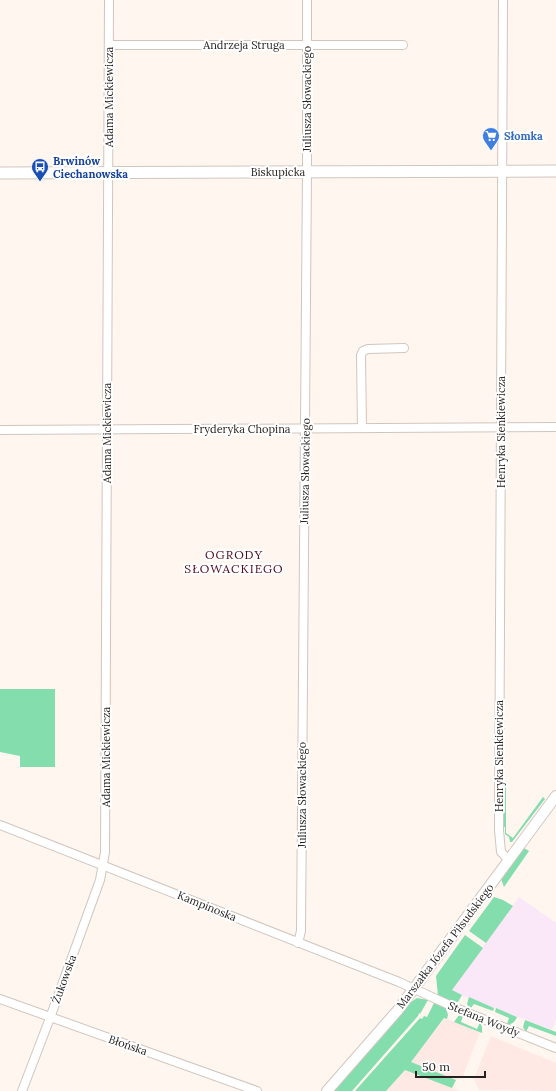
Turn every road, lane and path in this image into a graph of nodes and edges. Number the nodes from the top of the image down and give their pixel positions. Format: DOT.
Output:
graph roads {
  1 [pos="109,0"];
  2 [pos="307,0"];
  3 [pos="503,0"];
  4 [pos="109,45"];
  5 [pos="306,45"];
  6 [pos="403,45"];
  7 [pos="556,171"];
  8 [pos="307,172"];
  9 [pos="503,172"];
  10 [pos="0,173"];
  11 [pos="109,173"];
  12 [pos="404,348"];
  13 [pos="502,427"];
  14 [pos="556,427"];
  15 [pos="305,428"];
  16 [pos="362,428"];
  17 [pos="108,429"];
  18 [pos="0,430"];
  19 [pos="556,796"];
  20 [pos="0,825"];
  21 [pos="509,860"];
  22 [pos="104,865"];
  23 [pos="298,942"];
  24 [pos="414,989"];
  25 [pos="0,999"];
  26 [pos="50,1018"];
  27 [pos="556,1048"];
  28 [pos="22,1091"];
  29 [pos="257,1091"];
  30 [pos="327,1091"];
  1 -- 4 [label="street, Adama Mickiewicza"];
  2 -- 5 [label="street, Juliusza Słowackiego"];
  3 -- 9 [label="street, Henryka Sienkiewicza"];
  4 -- 5 [label="street, Andrzeja Struga"];
  4 -- 11 [label="street, Adama Mickiewicza"];
  5 -- 6 [label="street, Andrzeja Struga"];
  5 -- 8 [label="street, Juliusza Słowackiego"];
  7 -- 9 [label="main road, Biskupicka"];
  8 -- 9 [label="main road, Biskupicka"];
  8 -- 11 [label="main road, Biskupicka"];
  8 -- 15 [label="street, Juliusza Słowackiego"];
  9 -- 13 [label="street, Henryka Sienkiewicza"];
  10 -- 11 [label="main road, Biskupicka"];
  11 -- 17 [label="street, Adama Mickiewicza"];
  12 -- 16 [label="street"];
  13 -- 14 [label="street, Fryderyka Chopina"];
  13 -- 16 [label="street, Fryderyka Chopina"];
  13 -- 21 [label="street, Henryka Sienkiewicza"];
  15 -- 16 [label="street, Fryderyka Chopina"];
  15 -- 17 [label="street, Fryderyka Chopina"];
  15 -- 23 [label="street, Juliusza Słowackiego"];
  17 -- 18 [label="street, Fryderyka Chopina"];
  17 -- 22 [label="street, Adama Mickiewicza"];
  19 -- 21 [label="street, Marszałka Józefa Piłsudskiego"];
  20 -- 22 [label="street, Kampinoska"];
  21 -- 24 [label="street, Marszałka Józefa Piłsudskiego"];
  22 -- 23 [label="street, Kampinoska"];
  22 -- 26 [label="street, Żukowska"];
  23 -- 24 [label="street, Kampinoska"];
  24 -- 27 [label="street, Stefana Woydy"];
  24 -- 30 [label="street, Marszałka Józefa Piłsudskiego"];
  25 -- 26 [label="street, Błońska"];
  26 -- 28 [label="street, Żukowska"];
  26 -- 29 [label="street, Błońska"];
}
